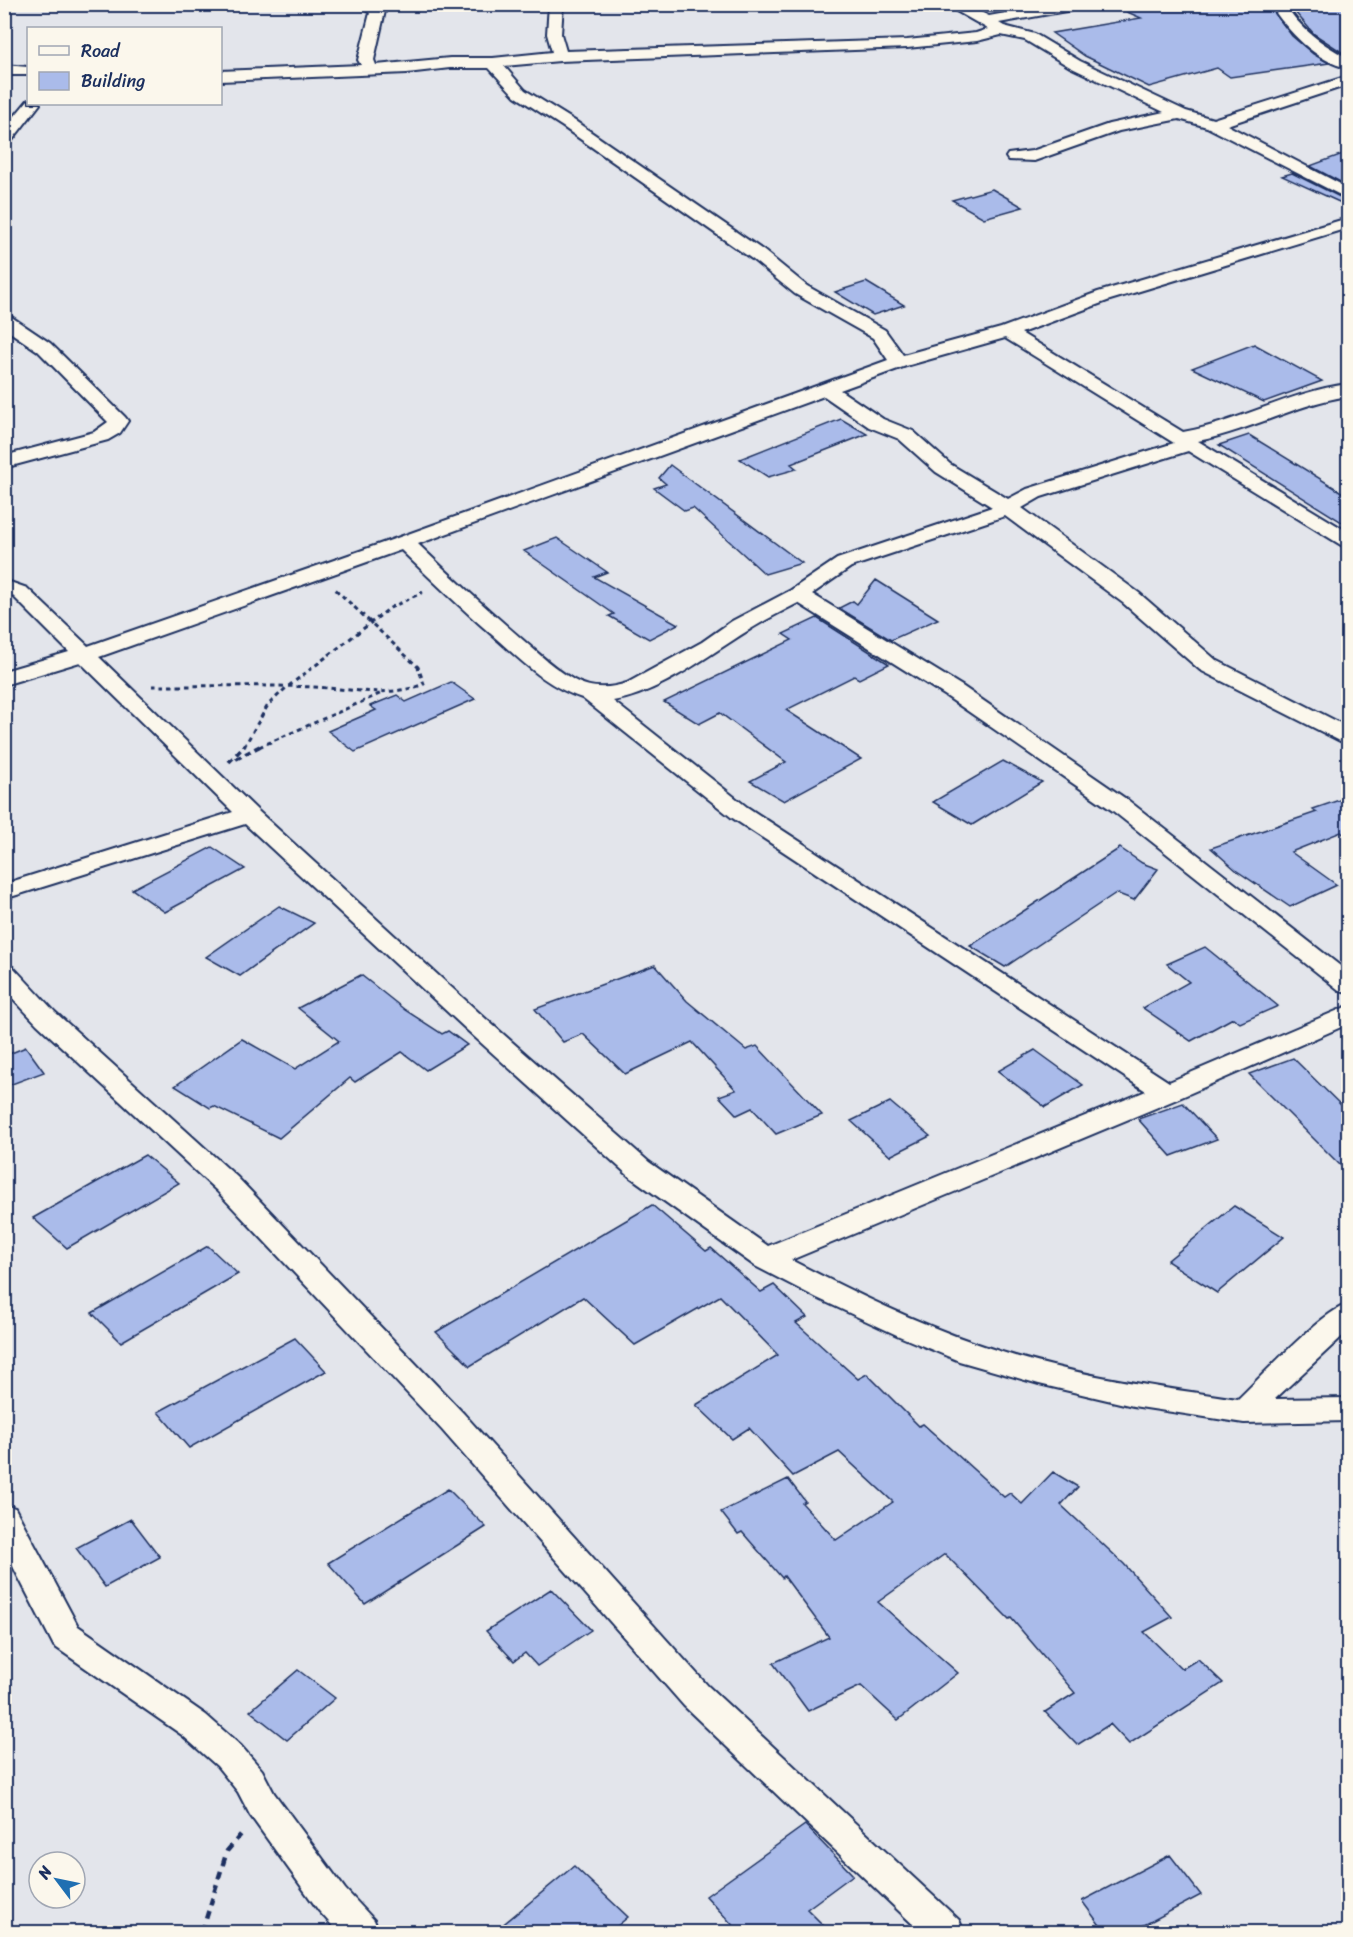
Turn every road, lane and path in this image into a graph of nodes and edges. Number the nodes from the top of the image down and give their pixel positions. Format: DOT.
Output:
graph roads {
  1 [pos="364,4"];
  2 [pos="556,4"];
  3 [pos="951,4"];
  4 [pos="1083,4"];
  5 [pos="1277,4"];
  6 [pos="993,26"];
  7 [pos="560,56"];
  8 [pos="493,63"];
  9 [pos="1348,64"];
  10 [pos="4,70"];
  11 [pos="371,70"];
  12 [pos="27,71"];
  13 [pos="222,76"];
  14 [pos="1348,80"];
  15 [pos="31,105"];
  16 [pos="1180,114"];
  17 [pos="1213,124"];
  18 [pos="4,140"];
  19 [pos="1014,158"];
  20 [pos="1348,194"];
  21 [pos="1348,223"];
  22 [pos="4,320"];
  23 [pos="1006,332"];
  24 [pos="899,362"];
  25 [pos="825,388"];
  26 [pos="1348,390"];
  27 [pos="1185,441"];
  28 [pos="4,462"];
  29 [pos="1008,508"];
  30 [pos="1348,541"];
  31 [pos="404,542"];
  32 [pos="317,573"];
  33 [pos="442,580"];
  34 [pos="4,586"];
  35 [pos="798,594"];
  36 [pos="370,622"];
  37 [pos="85,654"];
  38 [pos="4,678"];
  39 [pos="118,686"];
  40 [pos="286,688"];
  41 [pos="383,693"];
  42 [pos="590,693"];
  43 [pos="1348,736"];
  44 [pos="233,760"];
  45 [pos="207,773"];
  46 [pos="249,815"];
  47 [pos="4,892"];
  48 [pos="4,973"];
  49 [pos="1348,984"];
  50 [pos="1348,1014"];
  51 [pos="1167,1093"];
  52 [pos="765,1258"];
  53 [pos="1348,1315"];
  54 [pos="1348,1410"];
  55 [pos="1244,1411"];
  56 [pos="4,1517"];
  57 [pos="262,1804"];
  58 [pos="202,1932"];
  59 [pos="361,1932"];
  60 [pos="946,1932"];
  1 -- 11 [label="street"];
  2 -- 7 [label="street"];
  3 -- 6 [label="street"];
  4 -- 6 [label="street"];
  5 -- 9 [label="street"];
  6 -- 7 [label="street"];
  6 -- 16 [label="street"];
  7 -- 8 [label="street"];
  8 -- 11 [label="street"];
  8 -- 24 [label="street"];
  10 -- 12 [label="street"];
  11 -- 13 [label="street"];
  14 -- 17 [label="street"];
  15 -- 18 [label="street"];
  16 -- 17 [label="street"];
  16 -- 19 [label="street"];
  17 -- 20 [label="street"];
  21 -- 23 [label="street"];
  22 -- 28 [label="street"];
  23 -- 24 [label="street"];
  23 -- 27 [label="street"];
  24 -- 25 [label="street"];
  25 -- 29 [label="street"];
  25 -- 31 [label="street"];
  26 -- 27 [label="street"];
  27 -- 29 [label="street"];
  27 -- 30 [label="street"];
  29 -- 35 [label="street"];
  29 -- 43 [label="street"];
  31 -- 32 [label="street"];
  31 -- 33 [label="street"];
  32 -- 36 [label="path"];
  32 -- 37 [label="street"];
  33 -- 36 [label="path"];
  33 -- 42 [label="street"];
  34 -- 37 [label="street"];
  35 -- 42 [label="street"];
  35 -- 49 [label="street"];
  36 -- 40 [label="path"];
  36 -- 41 [label="path"];
  37 -- 38 [label="street"];
  37 -- 39 [label="street"];
  39 -- 40 [label="path"];
  39 -- 45 [label="street"];
  40 -- 41 [label="path"];
  40 -- 44 [label="path"];
  41 -- 44 [label="path"];
  42 -- 51 [label="street"];
  44 -- 45 [label="path"];
  45 -- 46 [label="street"];
  46 -- 47 [label="street"];
  46 -- 52 [label="street"];
  48 -- 60 [label="street"];
  50 -- 51 [label="street"];
  51 -- 52 [label="street"];
  52 -- 55 [label="street"];
  53 -- 55 [label="street"];
  54 -- 55 [label="street"];
  56 -- 57 [label="street"];
  57 -- 58 [label="path"];
  57 -- 59 [label="street"];
}
